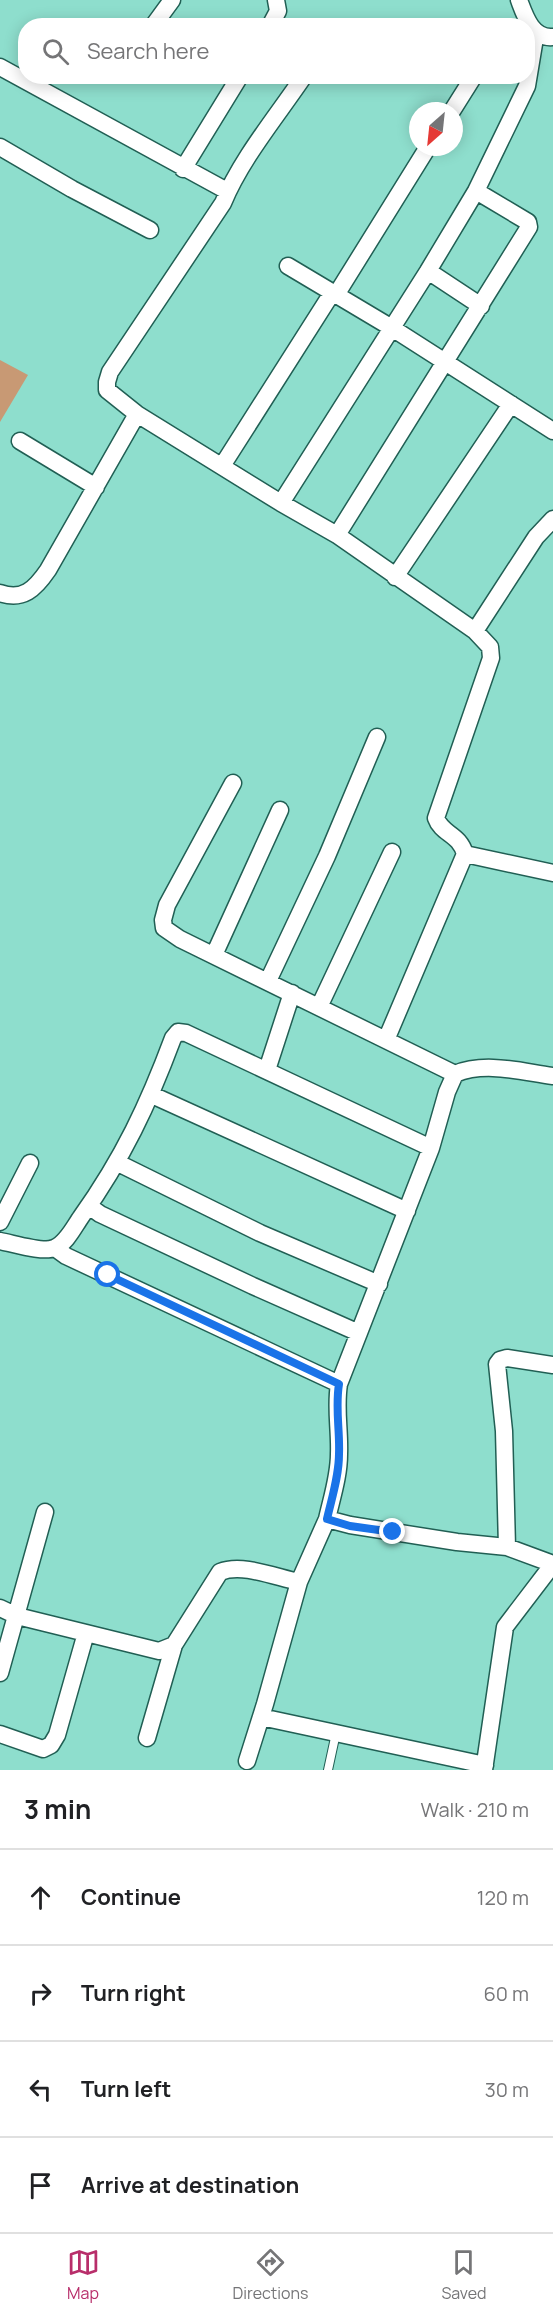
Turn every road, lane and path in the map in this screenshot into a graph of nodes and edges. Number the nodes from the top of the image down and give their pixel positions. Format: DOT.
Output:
graph roads {
  1 [pos="172,0"];
  2 [pos="276,0"];
  3 [pos="519,0"];
  4 [pos="159,18"];
  5 [pos="274,18"];
  6 [pos="526,18"];
  7 [pos="536,32"];
  8 [pos="553,37"];
  9 [pos="535,38"];
  10 [pos="0,67"];
  11 [pos="18,77"];
  12 [pos="30,84"];
  13 [pos="235,84"];
  14 [pos="299,84"];
  15 [pos="469,84"];
  16 [pos="527,84"];
  17 [pos="458,102"];
  18 [pos="0,147"];
  19 [pos="422,156"];
  20 [pos="183,169"];
  21 [pos="227,191"];
  22 [pos="476,191"];
  23 [pos="150,230"];
  24 [pos="288,266"];
  25 [pos="428,271"];
  26 [pos="334,294"];
  27 [pos="481,306"];
  28 [pos="392,328"];
  29 [pos="446,362"];
  30 [pos="511,404"];
  31 [pos="137,414"];
  32 [pos="553,431"];
  33 [pos="20,441"];
  34 [pos="222,466"];
  35 [pos="96,487"];
  36 [pos="281,503"];
  37 [pos="553,519"];
  38 [pos="337,535"];
  39 [pos="395,577"];
  40 [pos="0,593"];
  41 [pos="475,631"];
  42 [pos="377,737"];
  43 [pos="232,783"];
  44 [pos="280,810"];
  45 [pos="392,852"];
  46 [pos="465,854"];
  47 [pos="553,873"];
  48 [pos="214,955"];
  49 [pos="268,981"];
  50 [pos="292,993"];
  51 [pos="319,1006"];
  52 [pos="386,1040"];
  53 [pos="267,1070"];
  54 [pos="455,1074"];
  55 [pos="553,1076"];
  56 [pos="152,1095"];
  57 [pos="431,1148"];
  58 [pos="30,1163"];
  59 [pos="118,1163"];
  60 [pos="89,1206"];
  61 [pos="407,1211"];
  62 [pos="0,1222"];
  63 [pos="0,1241"];
  64 [pos="55,1248"];
  65 [pos="379,1284"];
  66 [pos="359,1333"];
  67 [pos="553,1365"];
  68 [pos="339,1384"];
  69 [pos="45,1512"];
  70 [pos="327,1519"];
  71 [pos="507,1547"];
  72 [pos="553,1564"];
  73 [pos="299,1582"];
  74 [pos="0,1608"];
  75 [pos="17,1616"];
  76 [pos="86,1633"];
  77 [pos="174,1646"];
  78 [pos="0,1673"];
  79 [pos="261,1717"];
  80 [pos="336,1733"];
  81 [pos="0,1734"];
  82 [pos="147,1738"];
  83 [pos="247,1761"];
  84 [pos="452,1764"];
  85 [pos="485,1767"];
  86 [pos="328,1770"];
  1 -- 4 [label="street"];
  2 -- 5 [label="street"];
  3 -- 6 [label="street"];
  7 -- 8 [label="street"];
  7 -- 9 [label="street"];
  10 -- 11 [label="street"];
  12 -- 20 [label="street"];
  13 -- 20 [label="street"];
  14 -- 21 [label="street"];
  15 -- 17 [label="street"];
  16 -- 22 [label="street"];
  18 -- 23 [label="street"];
  19 -- 26 [label="street"];
  20 -- 21 [label="street"];
  21 -- 31 [label="street"];
  22 -- 25 [label="street"];
  22 -- 27 [label="street"];
  24 -- 26 [label="street"];
  25 -- 27 [label="street"];
  25 -- 28 [label="street"];
  26 -- 28 [label="street"];
  26 -- 34 [label="street"];
  27 -- 29 [label="street"];
  28 -- 29 [label="street"];
  28 -- 36 [label="street"];
  29 -- 30 [label="street"];
  29 -- 38 [label="street"];
  30 -- 32 [label="street"];
  30 -- 39 [label="street"];
  31 -- 34 [label="street"];
  31 -- 35 [label="street"];
  33 -- 35 [label="street"];
  34 -- 36 [label="street"];
  35 -- 40 [label="street"];
  36 -- 38 [label="street"];
  37 -- 41 [label="street"];
  38 -- 39 [label="street"];
  39 -- 41 [label="street"];
  41 -- 46 [label="street"];
  42 -- 49 [label="street"];
  43 -- 48 [label="street"];
  44 -- 48 [label="street"];
  45 -- 51 [label="street"];
  46 -- 47 [label="street"];
  46 -- 52 [label="street"];
  48 -- 49 [label="street"];
  49 -- 50 [label="street"];
  50 -- 51 [label="street"];
  50 -- 53 [label="street"];
  51 -- 52 [label="street"];
  52 -- 54 [label="street"];
  53 -- 56 [label="street"];
  53 -- 57 [label="street"];
  54 -- 55 [label="street"];
  54 -- 57 [label="street"];
  56 -- 59 [label="street"];
  56 -- 61 [label="street"];
  57 -- 61 [label="street"];
  58 -- 62 [label="street"];
  59 -- 60 [label="street"];
  59 -- 65 [label="street"];
  60 -- 64 [label="street"];
  60 -- 66 [label="street"];
  61 -- 65 [label="street"];
  63 -- 64 [label="street"];
  64 -- 68 [label="street"];
  65 -- 66 [label="street"];
  66 -- 68 [label="street"];
  67 -- 71 [label="street"];
  68 -- 70 [label="street"];
  69 -- 75 [label="street"];
  70 -- 71 [label="street"];
  70 -- 73 [label="street"];
  71 -- 72 [label="street"];
  72 -- 85 [label="street"];
  73 -- 77 [label="street"];
  73 -- 79 [label="street"];
  74 -- 75 [label="street"];
  75 -- 76 [label="street"];
  75 -- 78 [label="street"];
  76 -- 77 [label="street"];
  76 -- 81 [label="street"];
  77 -- 82 [label="street"];
  79 -- 80 [label="street"];
  79 -- 83 [label="street"];
  80 -- 84 [label="street"];
  80 -- 86 [label="lane"];
  84 -- 85 [label="street"];
}
